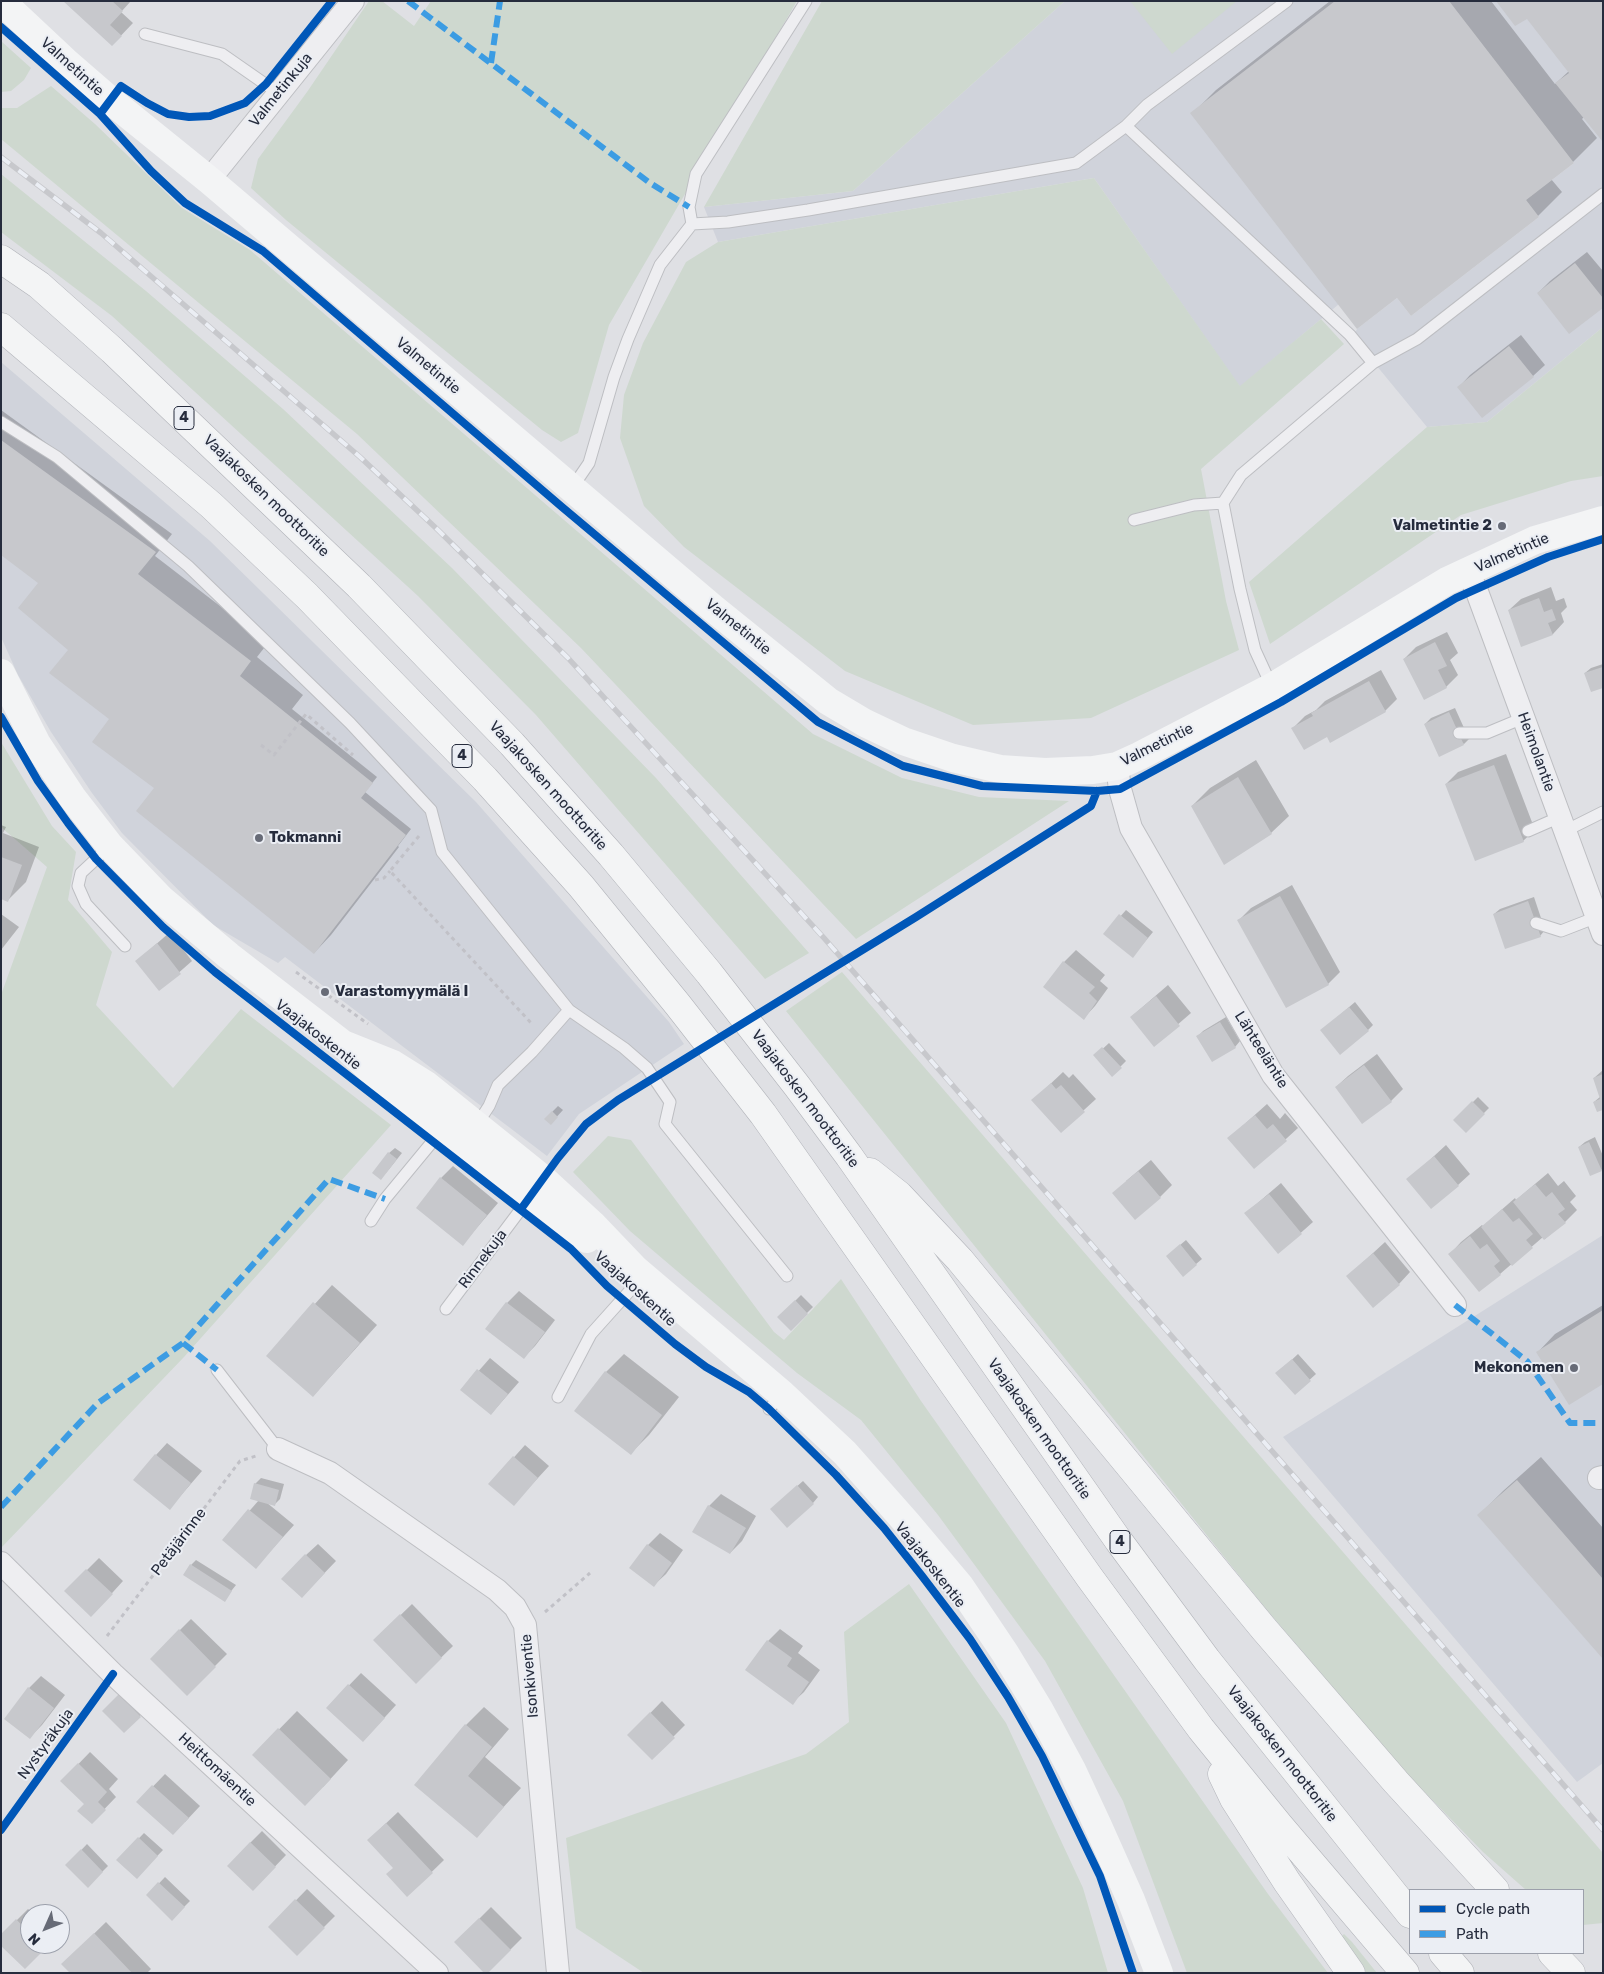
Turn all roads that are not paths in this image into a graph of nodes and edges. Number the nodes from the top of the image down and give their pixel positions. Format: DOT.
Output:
graph roads {
  1 [pos="353,1"];
  2 [pos="806,1"];
  3 [pos="1287,1"];
  4 [pos="8,4"];
  5 [pos="145,34"];
  6 [pos="278,94"];
  7 [pos="1126,126"];
  8 [pos="209,180"];
  9 [pos="1603,194"];
  10 [pos="692,224"];
  11 [pos="1,259"];
  12 [pos="1,326"];
  13 [pos="1373,364"];
  14 [pos="1,422"];
  15 [pos="572,488"];
  16 [pos="1223,503"];
  17 [pos="1134,520"];
  18 [pos="1603,520"];
  19 [pos="1468,572"];
  20 [pos="1,673"];
  21 [pos="1272,686"];
  22 [pos="1523,718"];
  23 [pos="1459,734"];
  24 [pos="1117,766"];
  25 [pos="1603,812"];
  26 [pos="1562,824"];
  27 [pos="1528,831"];
  28 [pos="110,846"];
  29 [pos="1536,923"];
  30 [pos="1600,925"];
  31 [pos="125,946"];
  32 [pos="569,1010"];
  33 [pos="461,1129"];
  34 [pos="849,1156"];
  35 [pos="521,1209"];
  36 [pos="371,1221"];
  37 [pos="639,1273"];
  38 [pos="787,1276"];
  39 [pos="1455,1305"];
  40 [pos="446,1309"];
  41 [pos="217,1370"];
  42 [pos="558,1397"];
  43 [pos="278,1449"];
  44 [pos="1,1563"];
  45 [pos="1201,1730"];
  46 [pos="1494,1889"];
  47 [pos="1409,1913"];
  48 [pos="1444,1954"];
  49 [pos="1553,1954"];
  50 [pos="437,1973"];
  51 [pos="558,1973"];
  52 [pos="1159,1973"];
  53 [pos="1351,1973"];
  54 [pos="1405,1973"];
  55 [pos="1460,1973"];
  56 [pos="1571,1973"];
  1 -- 6 [label="street, Valmetinkuja"];
  2 -- 10 [label="lane"];
  3 -- 7 [label="lane"];
  4 -- 8 [label="main road, Valmetintie"];
  5 -- 6 [label="lane"];
  6 -- 8 [label="street, Valmetinkuja"];
  7 -- 10 [label="lane"];
  7 -- 13 [label="lane"];
  8 -- 15 [label="main road, Valmetintie"];
  9 -- 13 [label="lane"];
  10 -- 15 [label="lane"];
  11 -- 34 [label="main road, Vaajakosken moottoritie / 4"];
  12 -- 45 [label="main road, 4"];
  13 -- 16 [label="lane"];
  14 -- 32 [label="lane"];
  15 -- 24 [label="main road, Valmetintie"];
  16 -- 17 [label="lane"];
  16 -- 21 [label="lane"];
  18 -- 19 [label="main road, Valmetintie"];
  19 -- 21 [label="main road, Valmetintie"];
  19 -- 22 [label="street, Heimolantie"];
  20 -- 28 [label="main road, Vaajakoskentie"];
  21 -- 24 [label="main road, Valmetintie"];
  22 -- 23 [label="lane"];
  22 -- 26 [label="street, Heimolantie"];
  24 -- 39 [label="street, Lähteeläntie"];
  25 -- 26 [label="lane"];
  26 -- 27 [label="lane"];
  26 -- 30 [label="street, Heimolantie"];
  28 -- 31 [label="lane"];
  28 -- 33 [label="main road, Vaajakoskentie"];
  29 -- 30 [label="lane"];
  32 -- 33 [label="lane"];
  32 -- 38 [label="lane"];
  33 -- 36 [label="lane"];
  33 -- 37 [label="main road, Vaajakoskentie"];
  34 -- 46 [label="main road"];
  34 -- 47 [label="main road, Vaajakosken moottoritie / 4"];
  35 -- 40 [label="lane, Rinnekuja"];
  37 -- 42 [label="lane"];
  37 -- 52 [label="main road, Vaajakoskentie"];
  41 -- 43 [label="lane"];
  43 -- 51 [label="street, Isonkiventie"];
  44 -- 50 [label="street, Heittomäentie"];
  45 -- 53 [label="main road"];
  45 -- 54 [label="main road, 4"];
  48 -- 55 [label="main road"];
  49 -- 56 [label="main road"];
}
